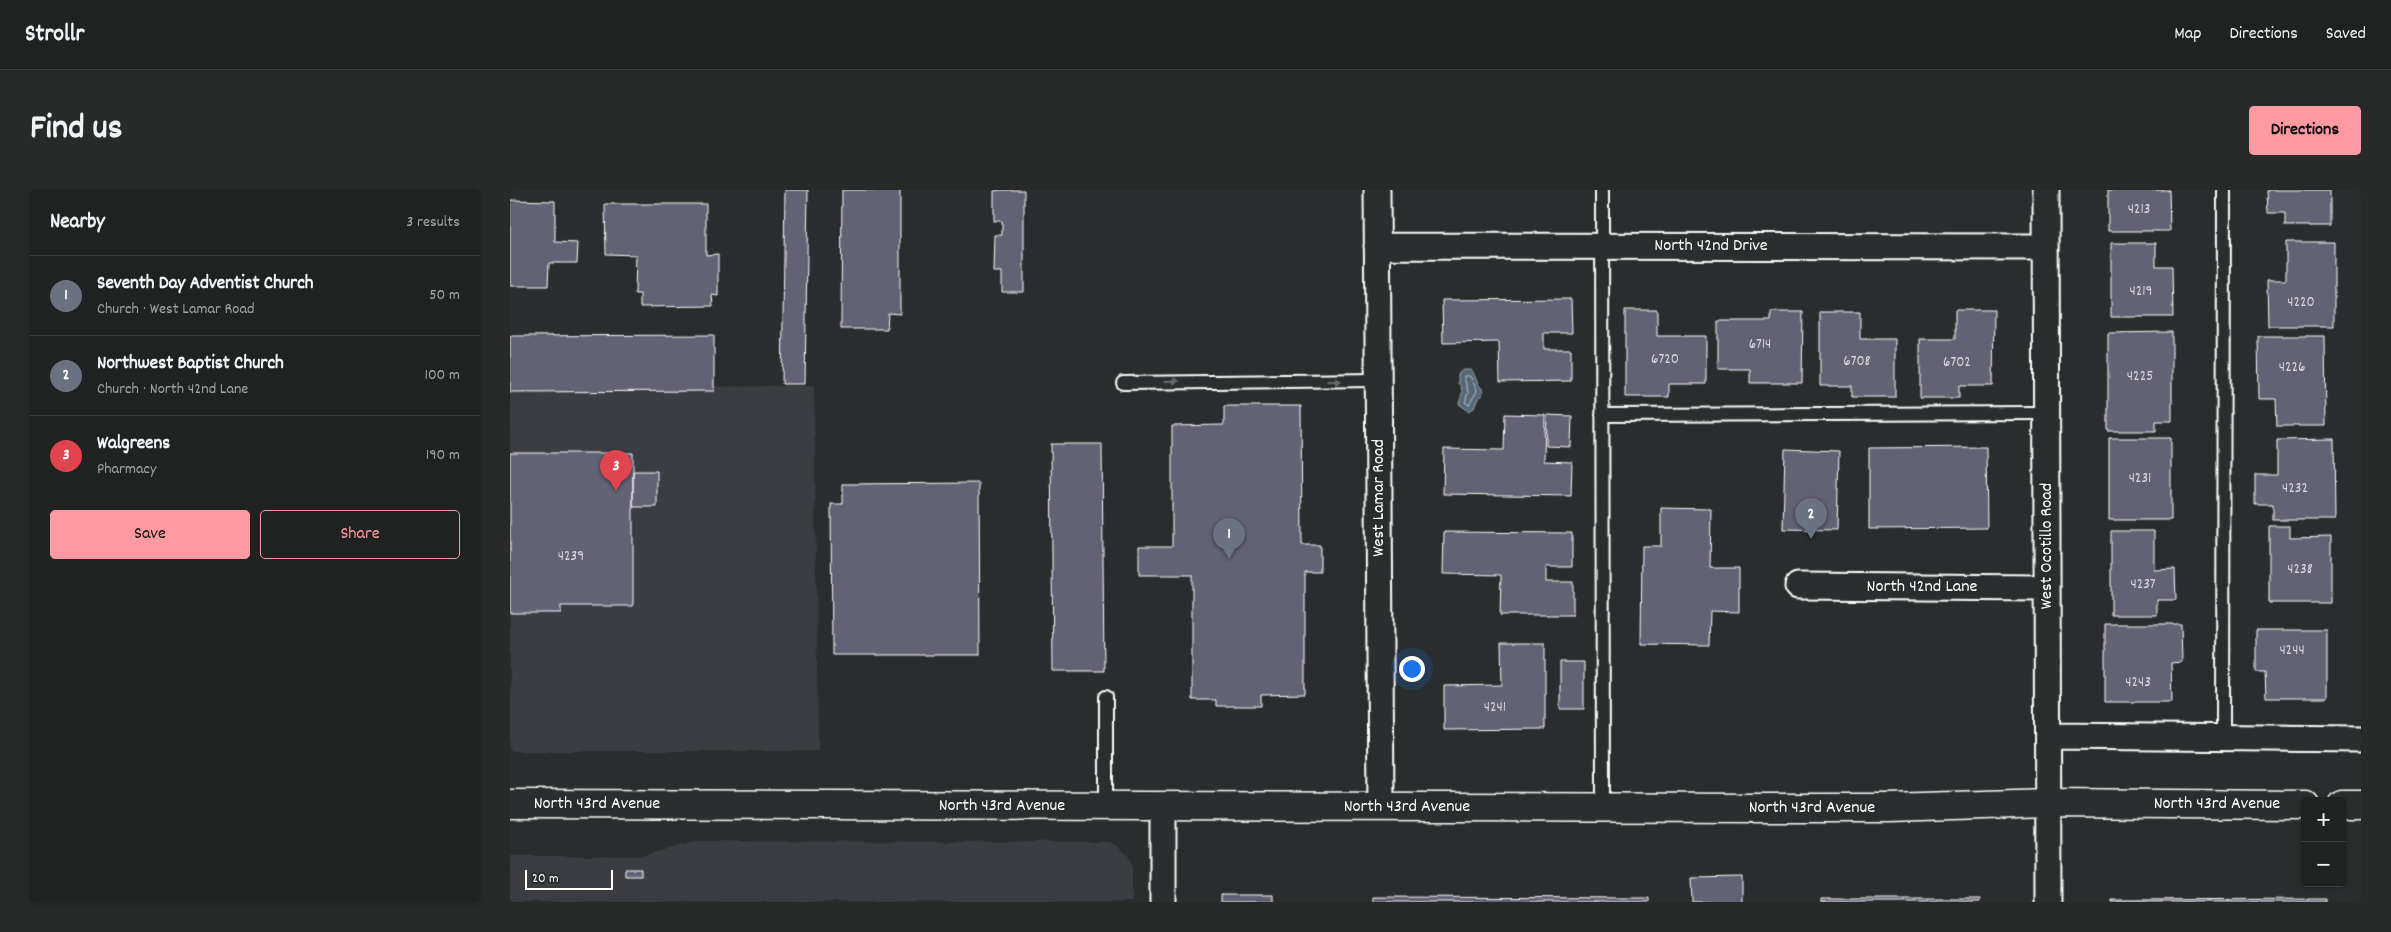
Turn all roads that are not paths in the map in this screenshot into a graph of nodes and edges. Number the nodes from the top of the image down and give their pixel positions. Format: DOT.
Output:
graph roads {
  1 [pos="1377,190"];
  2 [pos="1602,190"];
  3 [pos="2046,190"];
  4 [pos="2224,190"];
  5 [pos="1377,246"];
  6 [pos="1602,246"];
  7 [pos="2046,247"];
  8 [pos="1378,380"];
  9 [pos="1123,383"];
  10 [pos="2046,413"];
  11 [pos="1602,416"];
  12 [pos="1798,586"];
  13 [pos="2047,588"];
  14 [pos="1106,697"];
  15 [pos="2048,736"];
  16 [pos="2361,738"];
  17 [pos="2223,739"];
  18 [pos="2046,803"];
  19 [pos="510,804"];
  20 [pos="2361,804"];
  21 [pos="2301,805"];
  22 [pos="2346,805"];
  23 [pos="1106,806"];
  24 [pos="1164,806"];
  25 [pos="1381,807"];
  26 [pos="1603,807"];
  27 [pos="1164,902"];
  28 [pos="2048,902"];
  1 -- 5 [label="street, West Lamar Road"];
  2 -- 6 [label="lane"];
  3 -- 7 [label="street, West Ocotillo Road"];
  4 -- 17 [label="lane"];
  5 -- 6 [label="street, North 42nd Drive"];
  5 -- 8 [label="street, West Lamar Road"];
  6 -- 7 [label="street, North 42nd Drive"];
  6 -- 11 [label="lane"];
  7 -- 10 [label="street, West Ocotillo Road"];
  9 -- 8 [label="lane, one-way"];
  8 -- 25 [label="street, West Lamar Road"];
  10 -- 11 [label="lane"];
  10 -- 13 [label="street, West Ocotillo Road"];
  11 -- 26 [label="lane"];
  12 -- 13 [label="street, North 42nd Lane"];
  13 -- 15 [label="street, West Ocotillo Road"];
  14 -- 23 [label="lane"];
  15 -- 17 [label="street"];
  15 -- 18 [label="street, West Ocotillo Road"];
  16 -- 17 [label="street"];
  18 -- 21 [label="main road, North 43rd Avenue"];
  18 -- 26 [label="main road, North 43rd Avenue"];
  18 -- 28 [label="street, West Ocotillo Road"];
  19 -- 23 [label="main road, North 43rd Avenue"];
  20 -- 22 [label="main road"];
  23 -- 24 [label="main road, North 43rd Avenue"];
  24 -- 25 [label="main road, North 43rd Avenue"];
  24 -- 27 [label="street"];
  25 -- 26 [label="main road, North 43rd Avenue"];
}
